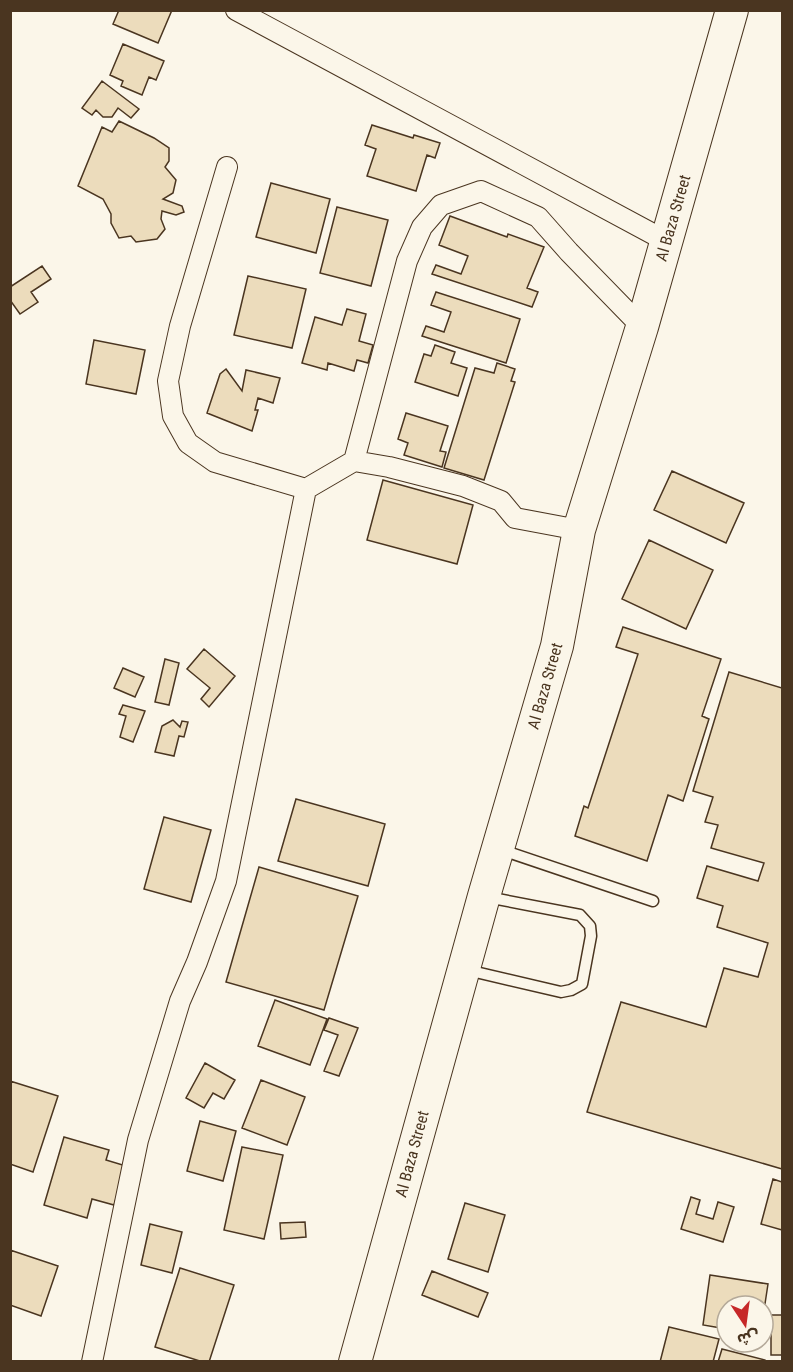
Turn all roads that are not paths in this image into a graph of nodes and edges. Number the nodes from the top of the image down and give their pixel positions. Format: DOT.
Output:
graph roads {
  1 [pos="236,10"];
  2 [pos="732,10"];
  3 [pos="227,167"];
  4 [pos="666,241"];
  5 [pos="642,327"];
  6 [pos="354,461"];
  7 [pos="306,489"];
  8 [pos="579,530"];
  9 [pos="498,849"];
  10 [pos="484,896"];
  11 [pos="653,901"];
  12 [pos="463,969"];
  13 [pos="92,1362"];
  14 [pos="355,1362"];
  1 -- 4 [label="street"];
  2 -- 4 [label="main road, Al Baza Street"];
  3 -- 7 [label="street"];
  4 -- 5 [label="main road, Al Baza Street"];
  5 -- 6 [label="street"];
  5 -- 8 [label="main road, Al Baza Street"];
  6 -- 7 [label="street"];
  6 -- 8 [label="street"];
  7 -- 13 [label="street"];
  8 -- 9 [label="main road, Al Baza Street"];
  9 -- 10 [label="main road, Al Baza Street"];
  9 -- 11 [label="lane"];
  10 -- 12 [label="main road, Al Baza Street"];
  10 -- 12 [label="lane"];
  12 -- 14 [label="main road, Al Baza Street"];
}
